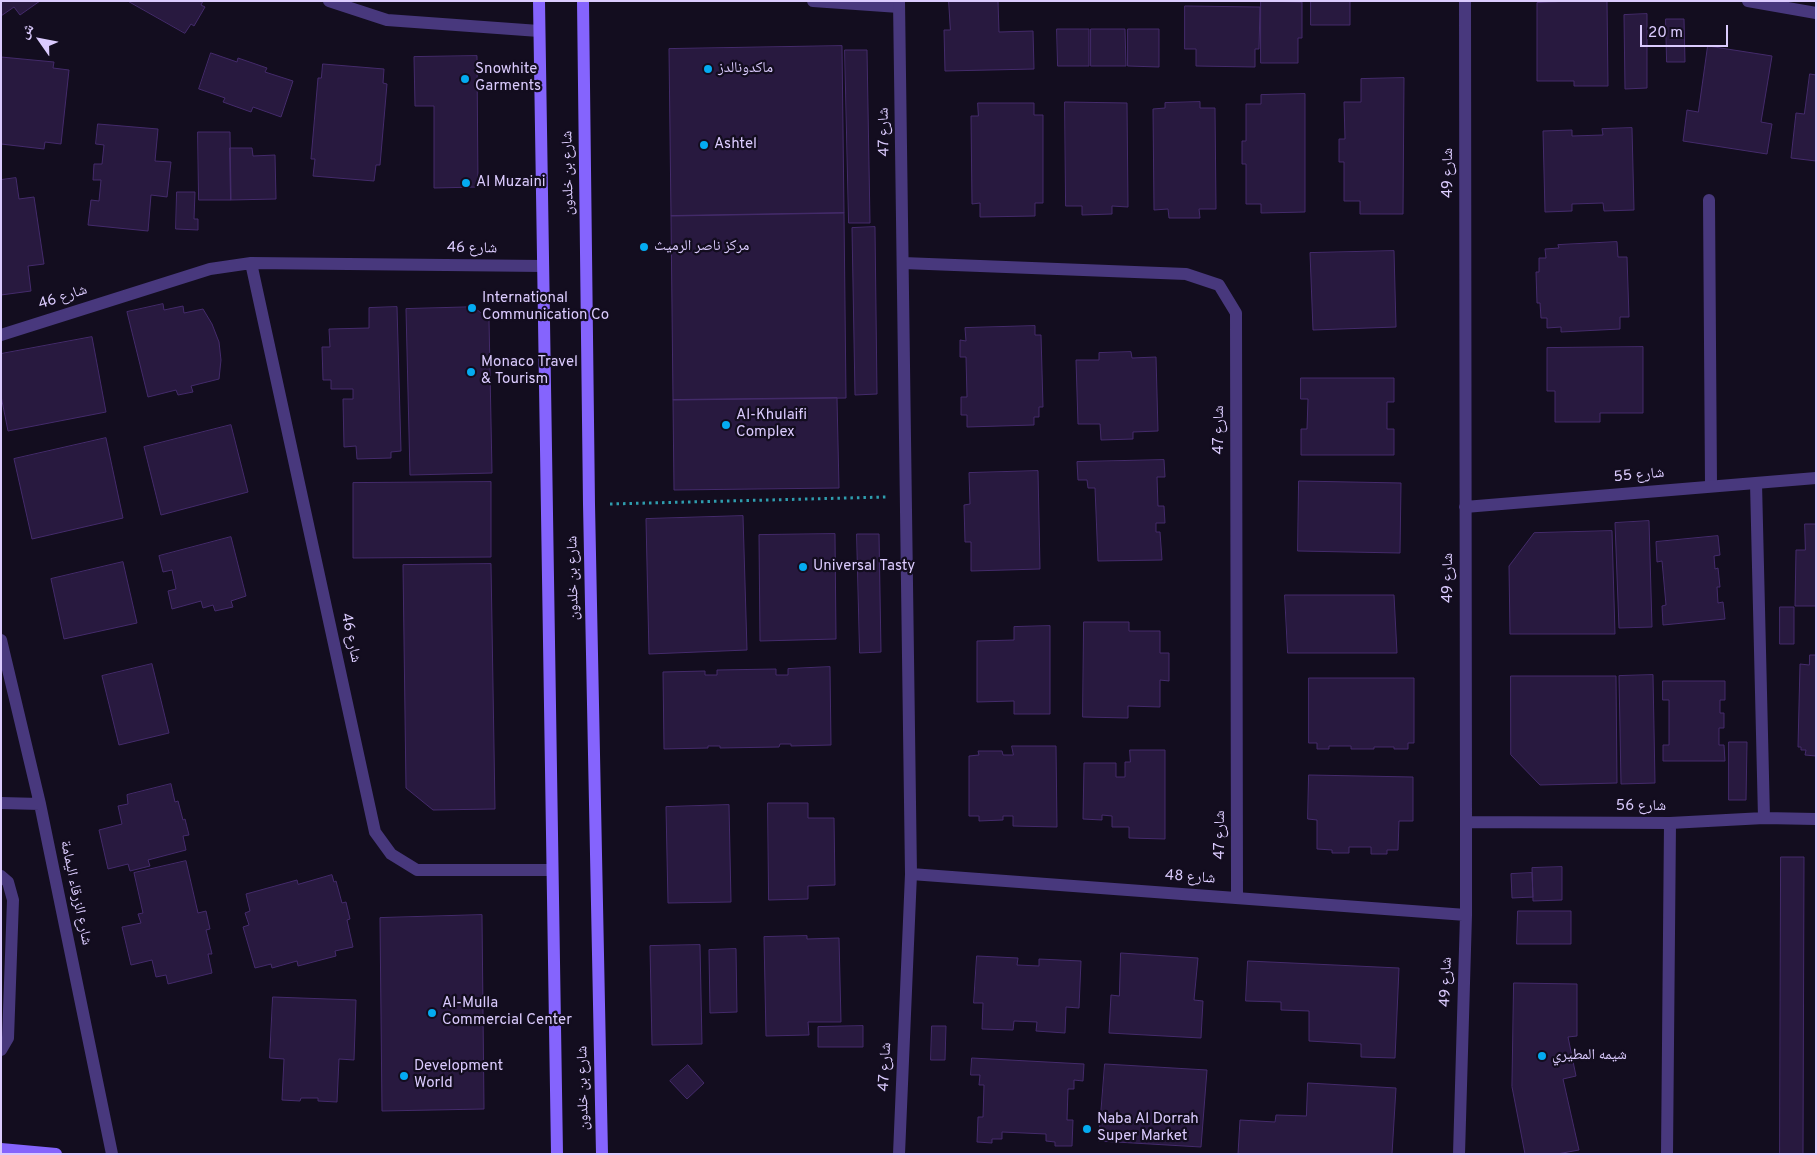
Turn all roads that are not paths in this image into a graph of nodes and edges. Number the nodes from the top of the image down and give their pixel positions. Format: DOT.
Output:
graph roads {
  1 [pos="329,1"];
  2 [pos="539,1"];
  3 [pos="583,1"];
  4 [pos="813,1"];
  5 [pos="1465,1"];
  6 [pos="1748,1"];
  7 [pos="899,4"];
  8 [pos="1816,13"];
  9 [pos="539,31"];
  10 [pos="1709,200"];
  11 [pos="251,263"];
  12 [pos="903,263"];
  13 [pos="543,266"];
  14 [pos="1,335"];
  15 [pos="1816,478"];
  16 [pos="1756,483"];
  17 [pos="1711,486"];
  18 [pos="1465,508"];
  19 [pos="1,640"];
  20 [pos="1,803"];
  21 [pos="40,804"];
  22 [pos="1764,818"];
  23 [pos="1816,819"];
  24 [pos="1466,822"];
  25 [pos="1670,824"];
  26 [pos="552,870"];
  27 [pos="911,874"];
  28 [pos="1,876"];
  29 [pos="1237,898"];
  30 [pos="1466,915"];
  31 [pos="1,1050"];
  32 [pos="1,1148"];
  33 [pos="56,1154"];
  34 [pos="112,1154"];
  35 [pos="557,1154"];
  36 [pos="602,1154"];
  37 [pos="899,1154"];
  38 [pos="1459,1154"];
  39 [pos="1667,1154"];
  1 -- 9 [label="street"];
  2 -- 9 [label="street, شارع بن خلدون"];
  3 -- 36 [label="street, شارع بن خلدون"];
  4 -- 7 [label="street"];
  5 -- 18 [label="street, شارع 49"];
  6 -- 8 [label="street"];
  7 -- 12 [label="street, شارع 47"];
  9 -- 13 [label="street, شارع بن خلدون"];
  10 -- 17 [label="street"];
  11 -- 13 [label="street, شارع 46"];
  11 -- 14 [label="street, شارع 46"];
  11 -- 26 [label="street, شارع 46"];
  12 -- 27 [label="street, شارع 47"];
  12 -- 29 [label="street, شارع 47"];
  13 -- 26 [label="street, شارع بن خلدون"];
  15 -- 16 [label="street, شارع 55"];
  16 -- 17 [label="street, شارع 55"];
  16 -- 22 [label="street"];
  17 -- 18 [label="street, شارع 55"];
  18 -- 24 [label="street, شارع 49"];
  19 -- 21 [label="street, شارع الزرقاء اليمامة"];
  20 -- 21 [label="street"];
  21 -- 34 [label="street, شارع الزرقاء اليمامة"];
  22 -- 23 [label="street, شارع 56"];
  22 -- 25 [label="street, شارع 56"];
  24 -- 25 [label="street, شارع 56"];
  24 -- 30 [label="street, شارع 49"];
  25 -- 39 [label="street"];
  26 -- 35 [label="street, شارع بن خلدون"];
  27 -- 29 [label="street, شارع 48"];
  27 -- 37 [label="street, شارع 47"];
  28 -- 31 [label="street"];
  29 -- 30 [label="street, شارع 48"];
  30 -- 38 [label="street, شارع 49"];
  32 -- 33 [label="street"];
}
